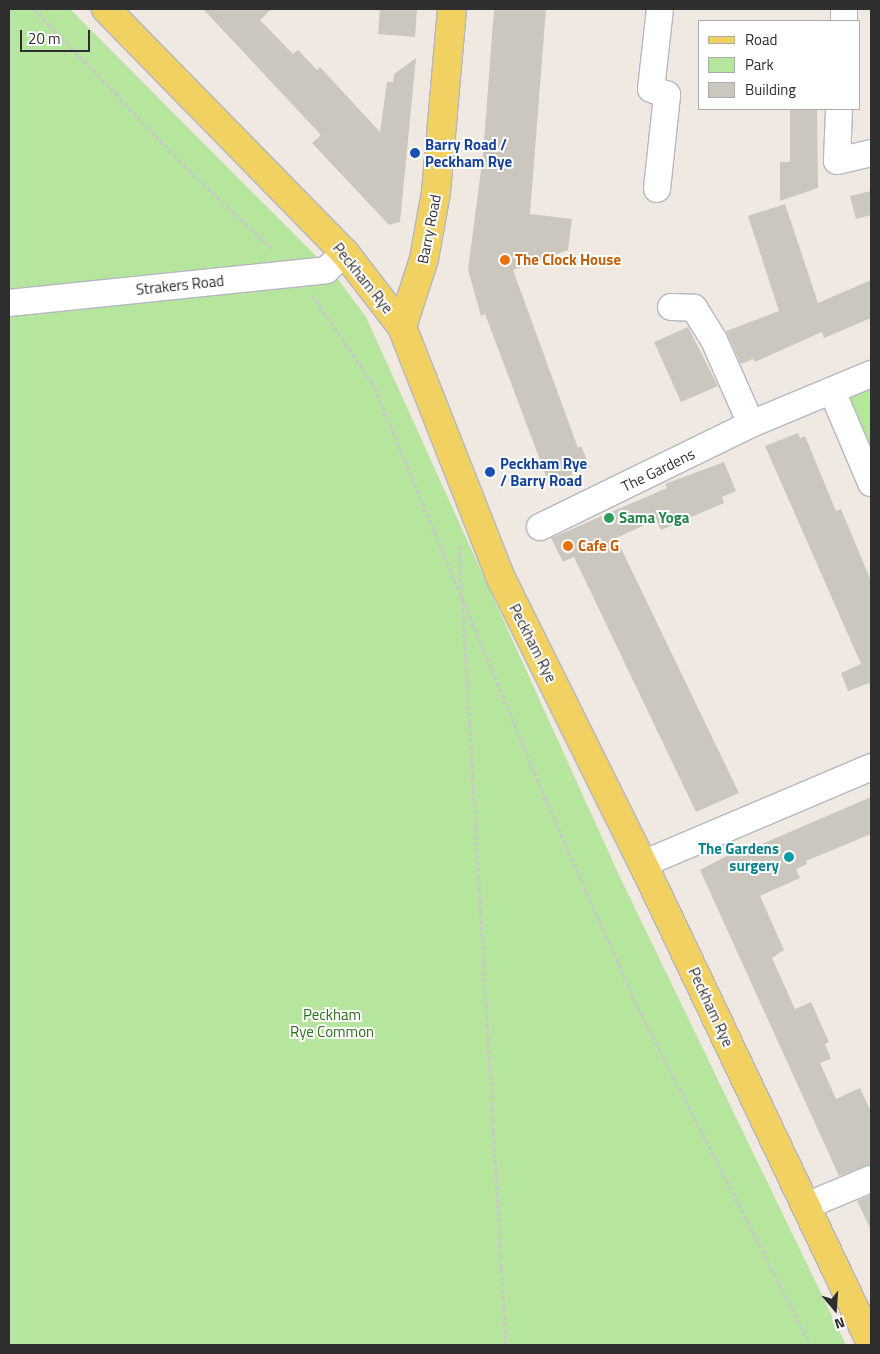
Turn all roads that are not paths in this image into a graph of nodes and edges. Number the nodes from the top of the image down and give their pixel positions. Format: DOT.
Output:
graph roads {
  1 [pos="106,9"];
  2 [pos="452,9"];
  3 [pos="660,9"];
  4 [pos="839,110"];
  5 [pos="871,153"];
  6 [pos="657,189"];
  7 [pos="346,253"];
  8 [pos="9,303"];
  9 [pos="671,307"];
  10 [pos="402,327"];
  11 [pos="871,374"];
  12 [pos="832,391"];
  13 [pos="751,424"];
  14 [pos="871,483"];
  15 [pos="540,528"];
  16 [pos="871,768"];
  17 [pos="643,864"];
  18 [pos="871,1179"];
  19 [pos="806,1206"];
  20 [pos="871,1343"];
  1 -- 7 [label="main road, Peckham Rye"];
  2 -- 10 [label="main road, Barry Road"];
  3 -- 6 [label="street"];
  4 -- 5 [label="street"];
  7 -- 8 [label="street, Strakers Road"];
  7 -- 10 [label="main road, Peckham Rye"];
  9 -- 13 [label="street"];
  10 -- 17 [label="main road, Peckham Rye"];
  11 -- 12 [label="street, The Gardens"];
  12 -- 13 [label="street, The Gardens"];
  12 -- 14 [label="street"];
  13 -- 15 [label="street, The Gardens"];
  16 -- 17 [label="street"];
  17 -- 19 [label="main road, Peckham Rye"];
  18 -- 19 [label="street"];
  19 -- 20 [label="main road, Peckham Rye"];
}
